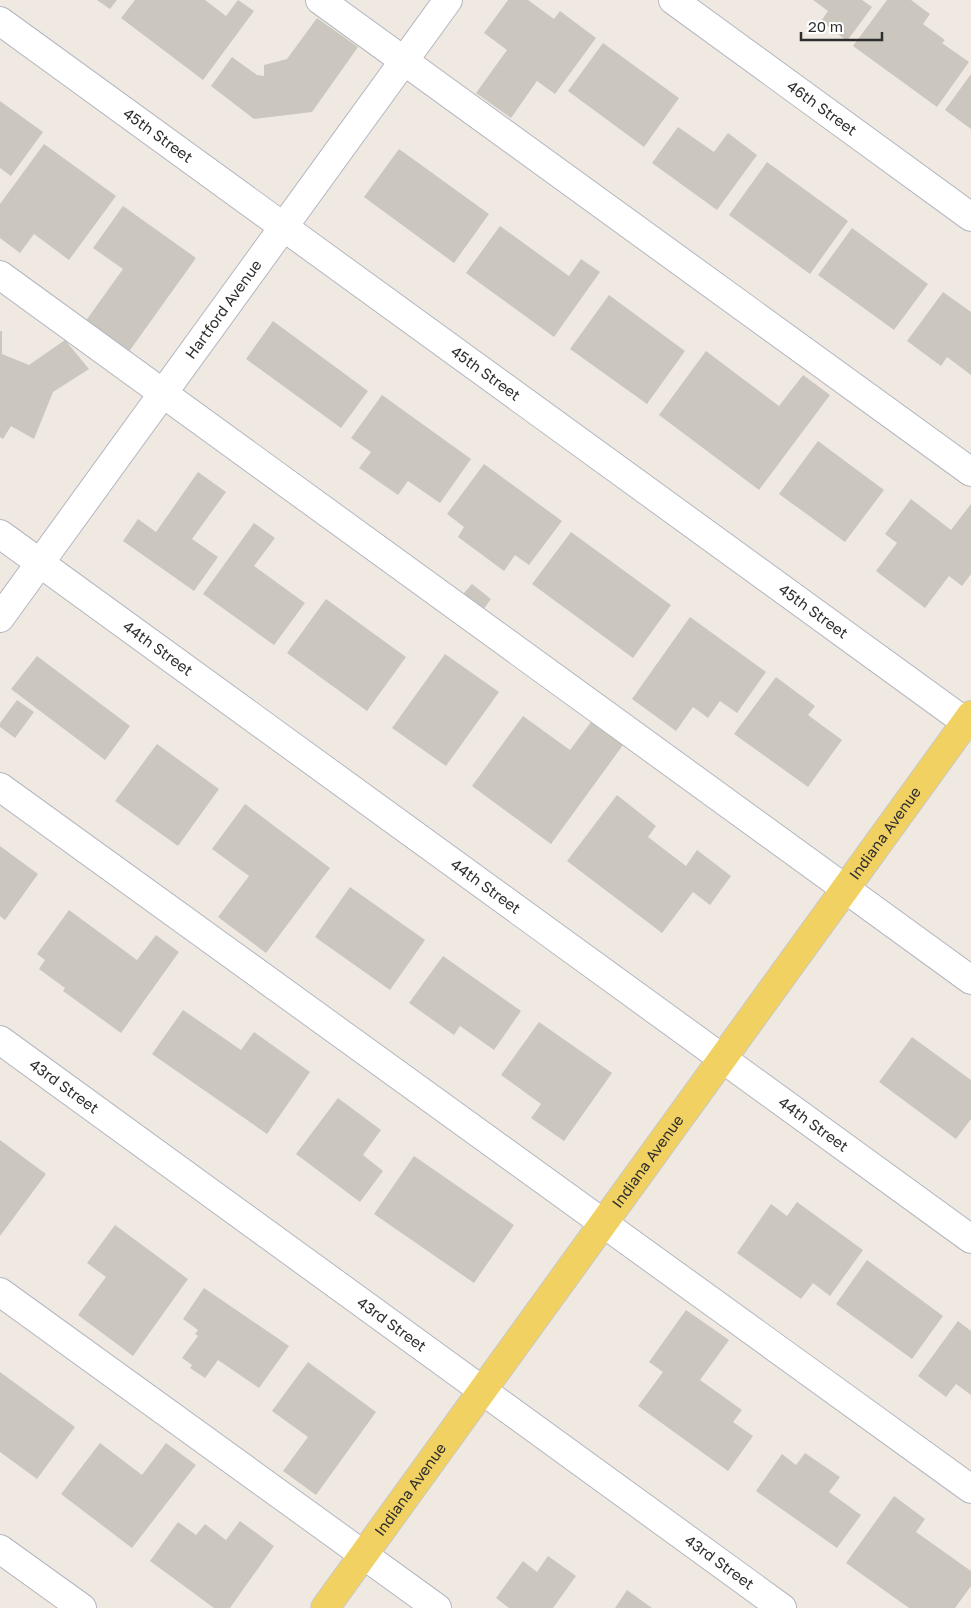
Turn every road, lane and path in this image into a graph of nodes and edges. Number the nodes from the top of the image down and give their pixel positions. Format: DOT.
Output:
graph roads {
  1 [pos="320,0"];
  2 [pos="448,0"];
  3 [pos="673,0"];
  4 [pos="0,21"];
  5 [pos="404,61"];
  6 [pos="971,216"];
  7 [pos="284,227"];
  8 [pos="0,275"];
  9 [pos="164,393"];
  10 [pos="971,472"];
  11 [pos="0,534"];
  12 [pos="40,563"];
  13 [pos="0,618"];
  14 [pos="969,721"];
  15 [pos="0,787"];
  16 [pos="846,888"];
  17 [pos="971,980"];
  18 [pos="0,1040"];
  19 [pos="722,1059"];
  20 [pos="603,1224"];
  21 [pos="971,1239"];
  22 [pos="0,1292"];
  23 [pos="483,1391"];
  24 [pos="971,1489"];
  25 [pos="0,1548"];
  26 [pos="364,1554"];
  27 [pos="82,1608"];
  28 [pos="326,1608"];
  29 [pos="437,1608"];
  30 [pos="782,1608"];
  1 -- 5 [label="street"];
  2 -- 5 [label="street, Hartford Avenue"];
  3 -- 6 [label="street, 46th Street"];
  4 -- 7 [label="street, 45th Street"];
  5 -- 7 [label="street, Hartford Avenue"];
  5 -- 10 [label="street"];
  7 -- 9 [label="street, Hartford Avenue"];
  7 -- 14 [label="street, 45th Street"];
  8 -- 9 [label="street"];
  9 -- 12 [label="street, Hartford Avenue"];
  9 -- 16 [label="street"];
  11 -- 12 [label="street, 44th Street"];
  12 -- 13 [label="street, Hartford Avenue"];
  12 -- 19 [label="street, 44th Street"];
  14 -- 16 [label="main road, Indiana Avenue"];
  15 -- 20 [label="street"];
  16 -- 17 [label="street"];
  16 -- 19 [label="main road, Indiana Avenue"];
  18 -- 23 [label="street, 43rd Street"];
  19 -- 20 [label="main road, Indiana Avenue"];
  19 -- 21 [label="street, 44th Street"];
  20 -- 23 [label="main road, Indiana Avenue"];
  20 -- 24 [label="street"];
  22 -- 26 [label="street"];
  23 -- 26 [label="main road, Indiana Avenue"];
  23 -- 30 [label="street, 43rd Street"];
  25 -- 27 [label="street"];
  26 -- 28 [label="main road, Indiana Avenue"];
  26 -- 29 [label="street"];
}
